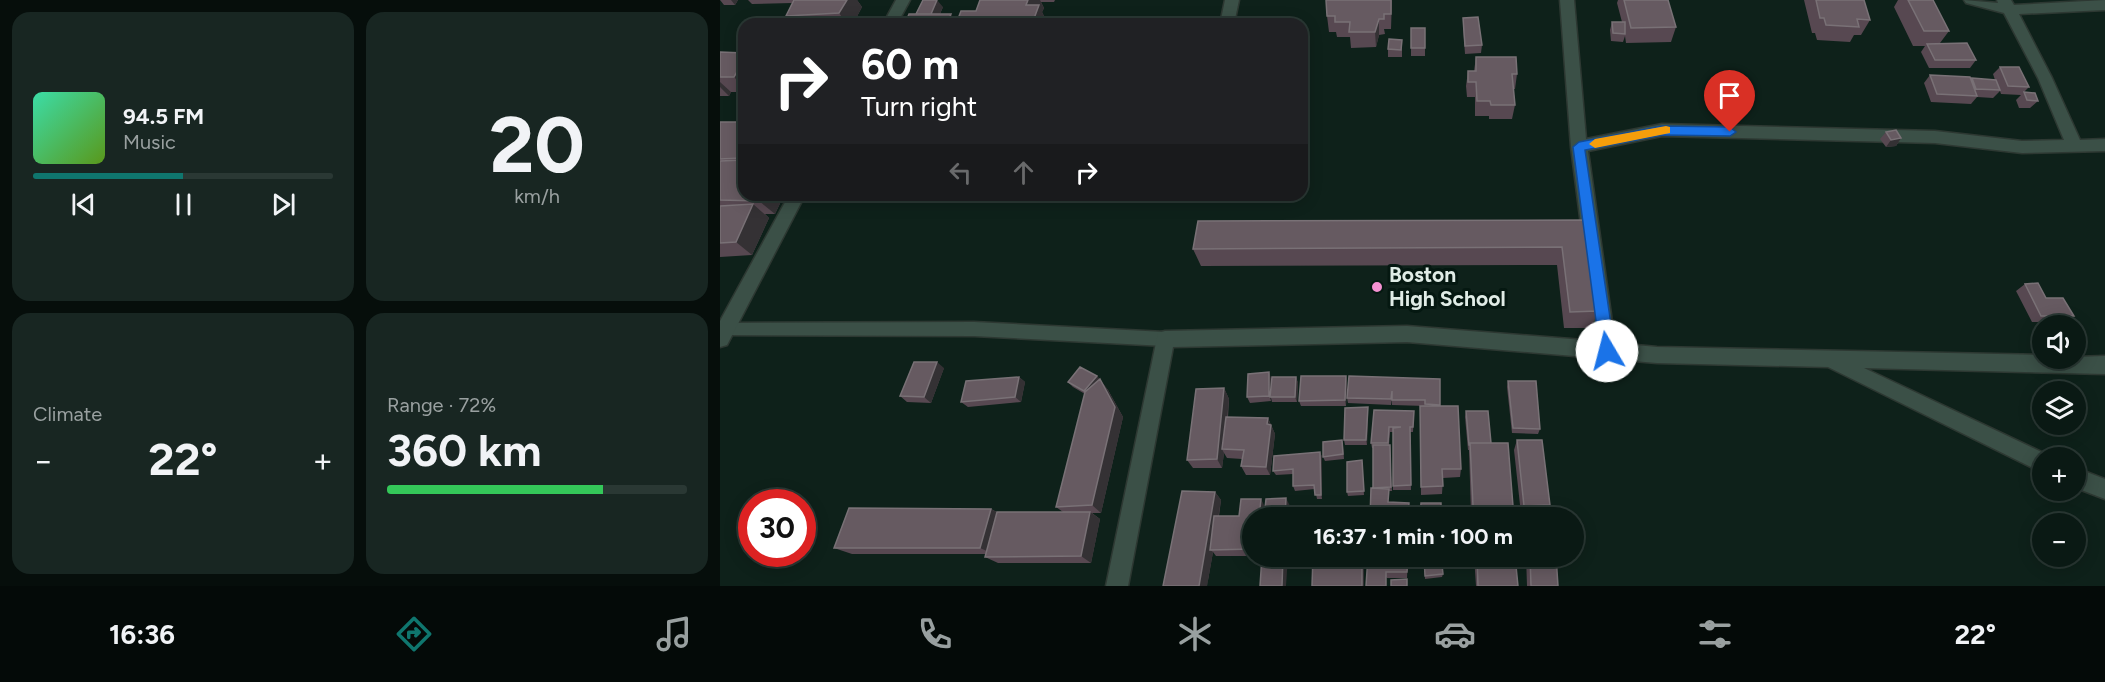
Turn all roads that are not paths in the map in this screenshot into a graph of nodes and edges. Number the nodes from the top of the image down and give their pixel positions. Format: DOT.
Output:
graph roads {
  1 [pos="903,0"];
  2 [pos="1232,0"];
  3 [pos="1567,0"];
  4 [pos="1971,0"];
  5 [pos="2007,5"];
  6 [pos="2105,5"];
  7 [pos="893,18"];
  8 [pos="1228,18"];
  9 [pos="2074,145"];
  10 [pos="2105,146"];
  11 [pos="1579,147"];
  12 [pos="794,201"];
  13 [pos="722,334"];
  14 [pos="1165,339"];
  15 [pos="1607,351"];
  16 [pos="1830,361"];
  17 [pos="2105,365"];
  18 [pos="2032,458"];
  19 [pos="2086,482"];
  20 [pos="2105,489"];
  21 [pos="1117,586"];
  1 -- 7 [label="street"];
  2 -- 8 [label="street"];
  3 -- 11 [label="street"];
  4 -- 5 [label="street"];
  5 -- 6 [label="street"];
  5 -- 9 [label="street"];
  9 -- 10 [label="street"];
  9 -- 11 [label="street"];
  11 -- 15 [label="street"];
  12 -- 13 [label="street"];
  13 -- 14 [label="lane"];
  14 -- 15 [label="street"];
  14 -- 21 [label="street"];
  15 -- 16 [label="street"];
  16 -- 17 [label="street"];
  16 -- 18 [label="street"];
  19 -- 20 [label="street"];
}
